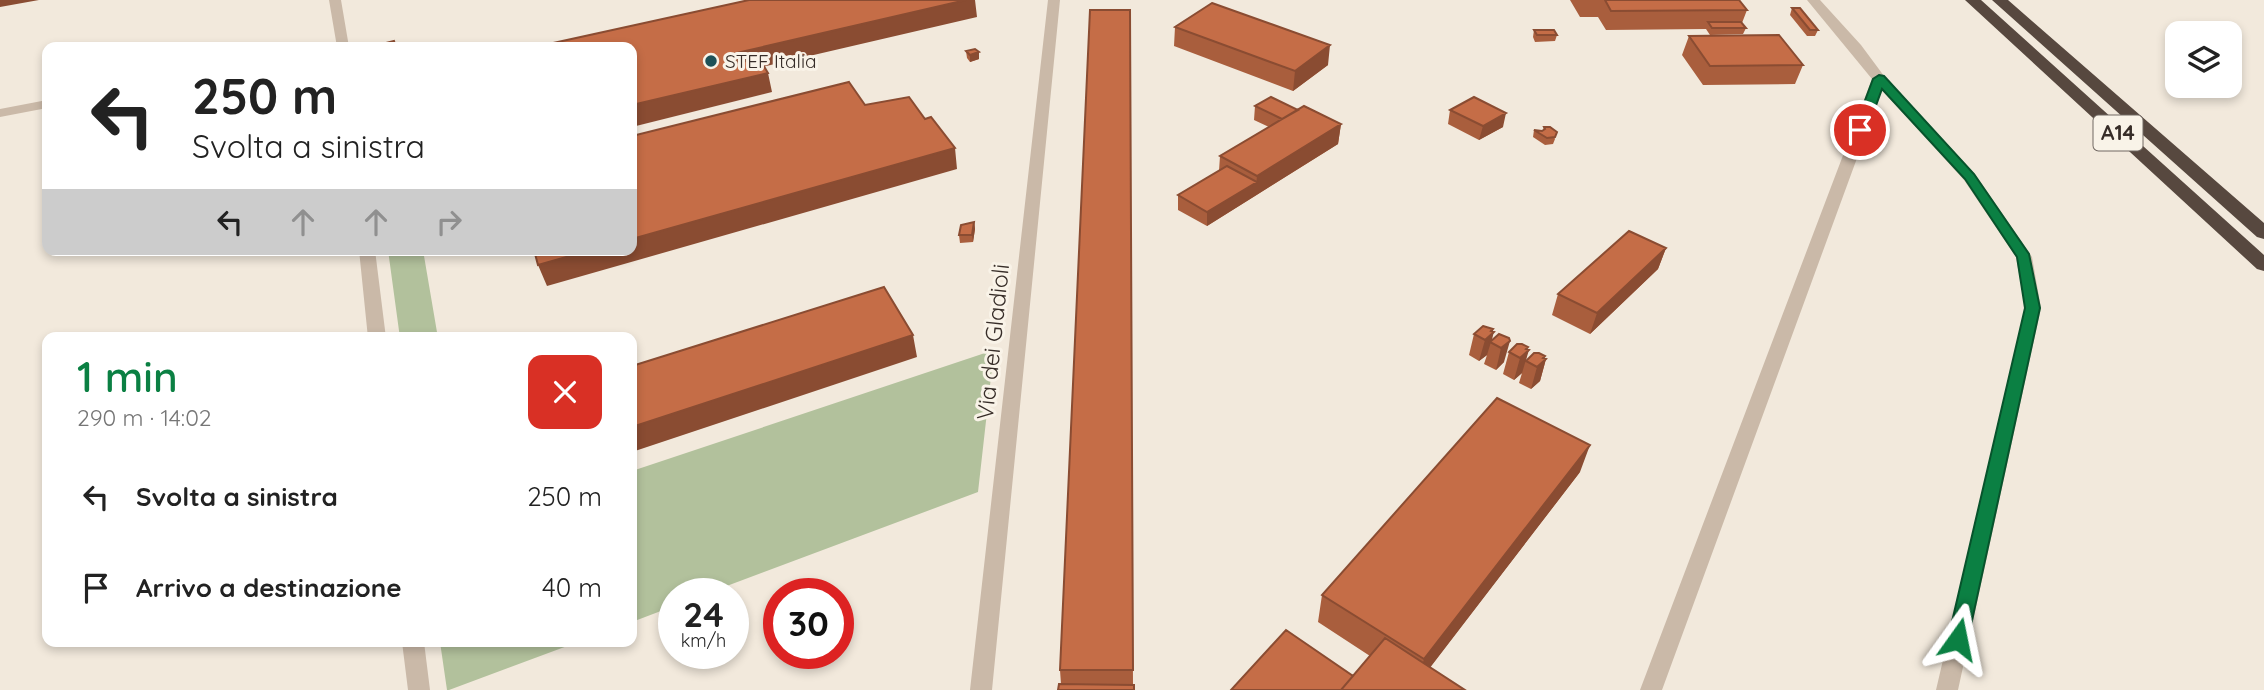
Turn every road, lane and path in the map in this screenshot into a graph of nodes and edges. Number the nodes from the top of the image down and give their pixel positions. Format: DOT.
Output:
graph roads {
  1 [pos="335,0"];
  2 [pos="1054,0"];
  3 [pos="1813,0"];
  4 [pos="1972,0"];
  5 [pos="1999,0"];
  6 [pos="341,42"];
  7 [pos="1879,79"];
  8 [pos="42,105"];
  9 [pos="0,114"];
  10 [pos="2264,233"];
  11 [pos="368,256"];
  12 [pos="2264,265"];
  13 [pos="376,332"];
  14 [pos="414,647"];
  15 [pos="419,690"];
  16 [pos="981,690"];
  17 [pos="1651,690"];
  18 [pos="1947,690"];
  1 -- 6 [label="street"];
  2 -- 16 [label="street, Via dei Gladioli"];
  3 -- 7 [label="street"];
  4 -- 12 [label="highway, A14"];
  5 -- 10 [label="highway, A14"];
  7 -- 17 [label="street"];
  7 -- 18 [label="street"];
  8 -- 9 [label="street"];
  11 -- 13 [label="street"];
  14 -- 15 [label="street"];
}
